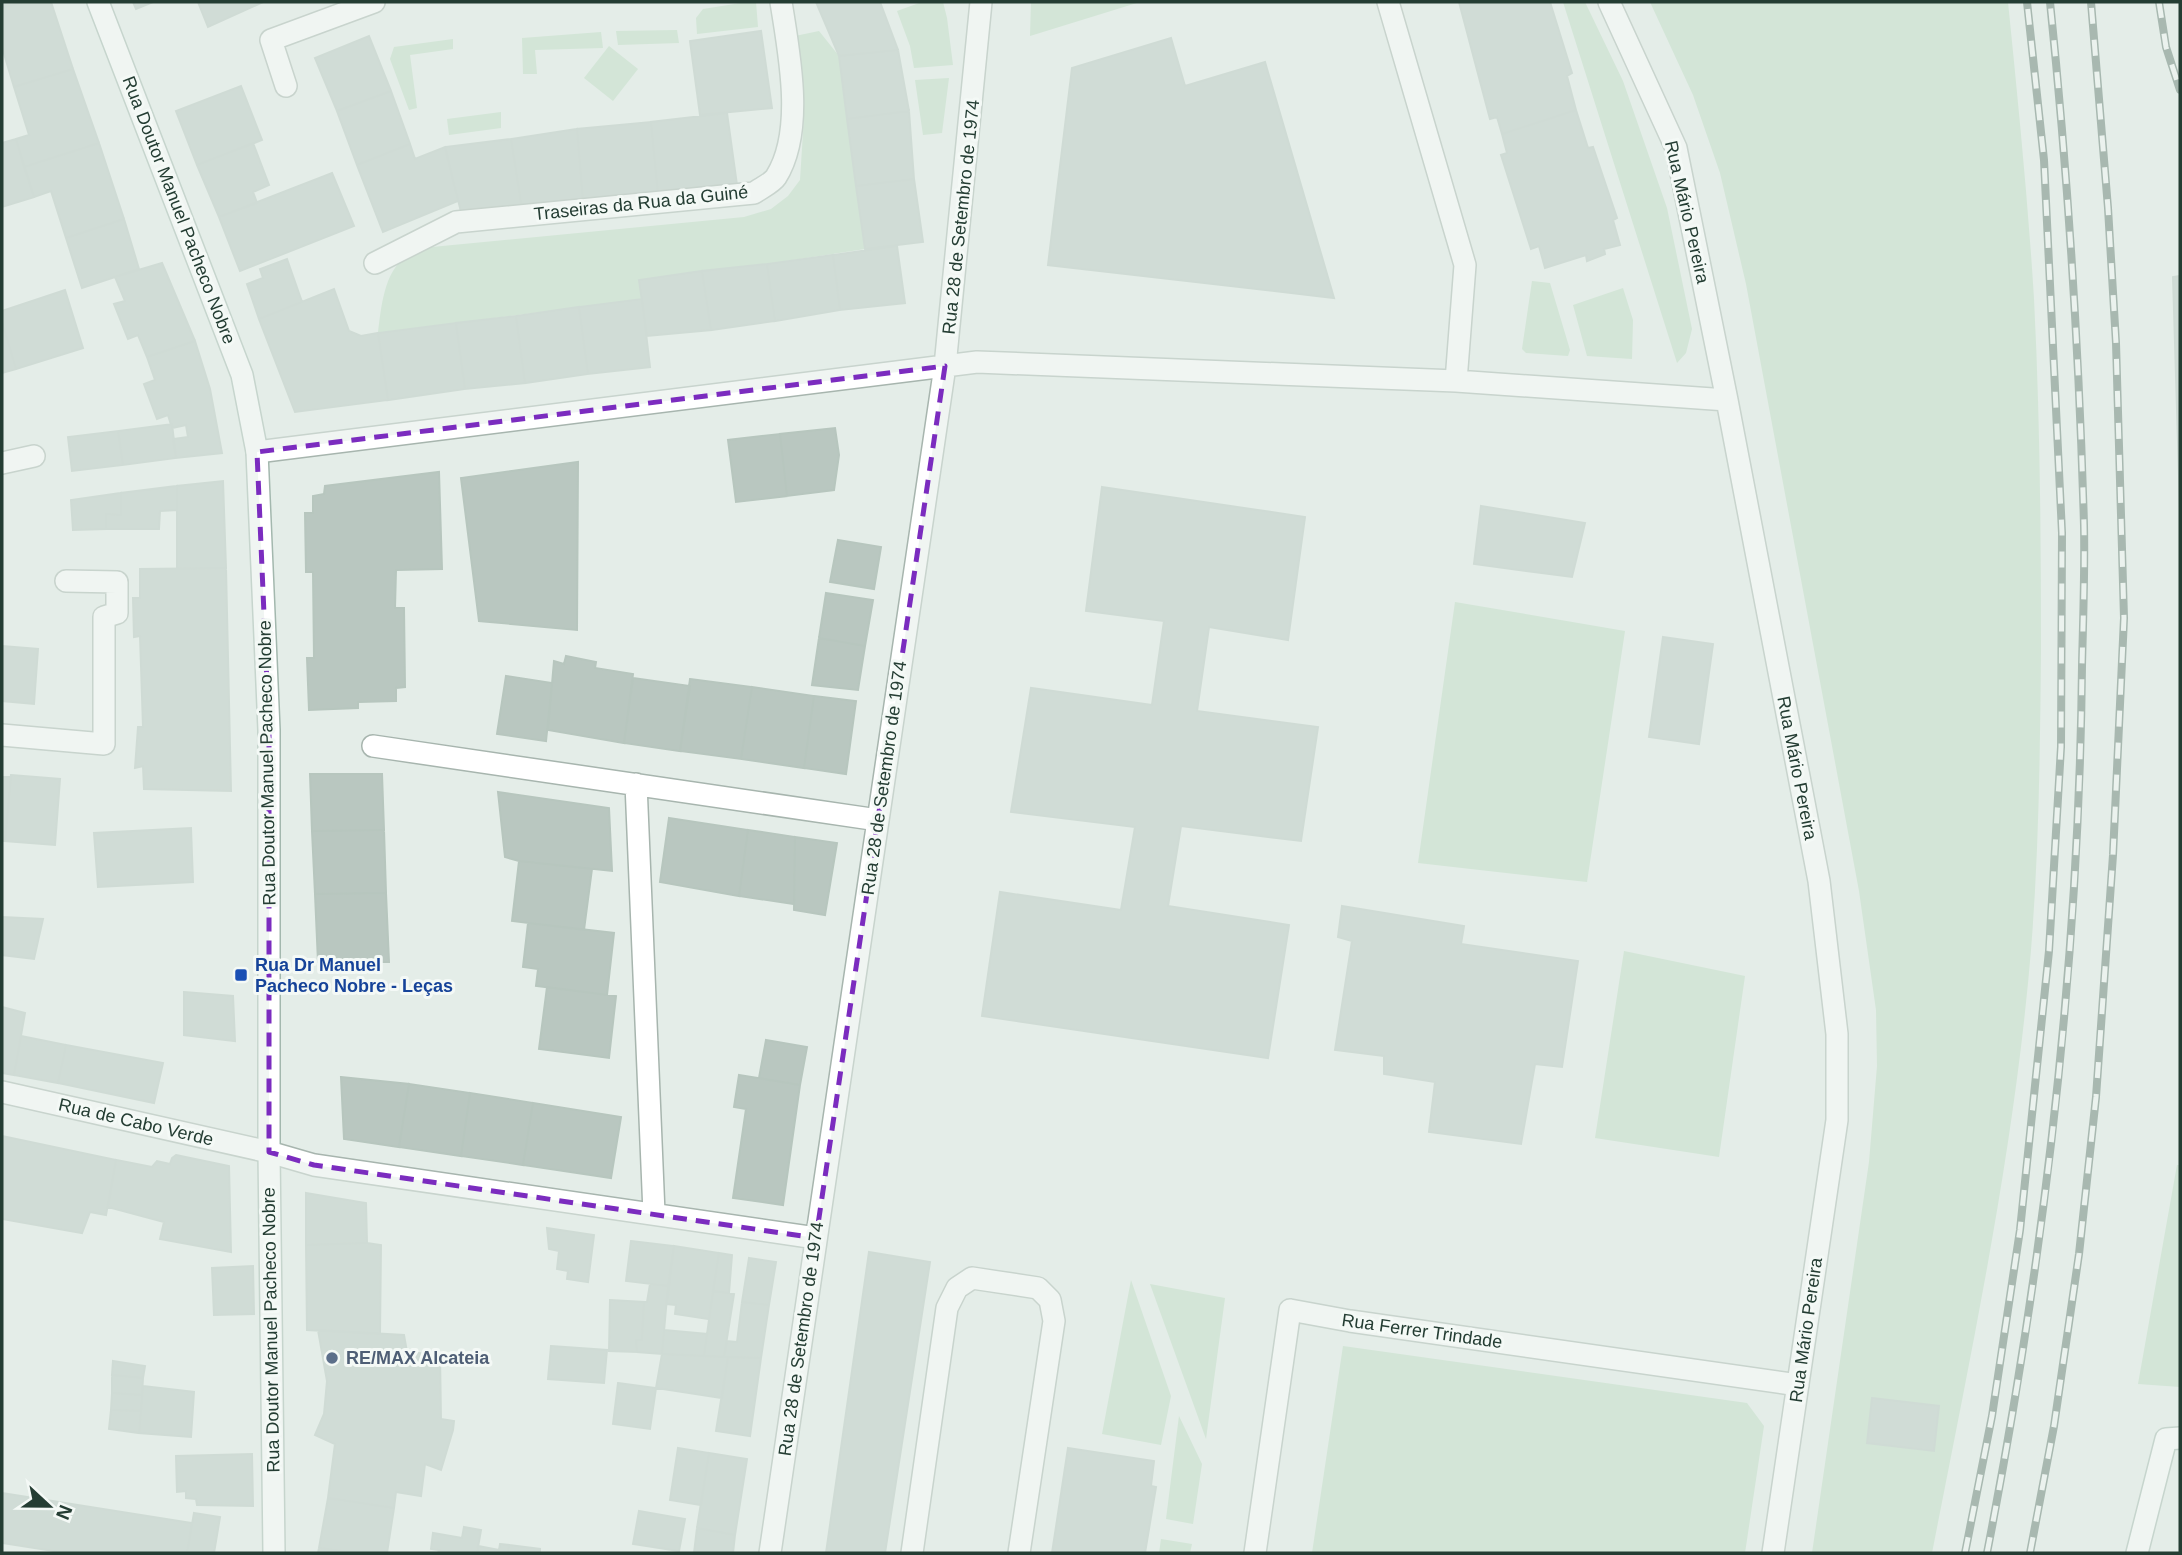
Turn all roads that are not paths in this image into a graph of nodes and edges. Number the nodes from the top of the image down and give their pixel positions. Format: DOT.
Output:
graph roads {
  1 [pos="98,2"];
  2 [pos="374,2"];
  3 [pos="781,2"];
  4 [pos="981,2"];
  5 [pos="1388,2"];
  6 [pos="1609,2"];
  7 [pos="286,86"];
  8 [pos="375,263"];
  9 [pos="945,366"];
  10 [pos="1456,381"];
  11 [pos="1727,400"];
  12 [pos="257,452"];
  13 [pos="34,456"];
  14 [pos="2,463"];
  15 [pos="66,581"];
  16 [pos="2,735"];
  17 [pos="373,746"];
  18 [pos="636,784"];
  19 [pos="878,820"];
  20 [pos="2,1092"];
  21 [pos="269,1152"];
  22 [pos="654,1213"];
  23 [pos="816,1238"];
  24 [pos="1798,1385"];
  25 [pos="2173,1439"];
  26 [pos="274,1553"];
  27 [pos="770,1553"];
  28 [pos="912,1553"];
  29 [pos="1019,1553"];
  30 [pos="1255,1553"];
  31 [pos="1773,1553"];
  32 [pos="2137,1553"];
  1 -- 12 [label="street, Rua Doutor Manuel Pacheco Nobre"];
  2 -- 7 [label="street"];
  3 -- 8 [label="street, Traseiras da Rua da Guiné"];
  4 -- 9 [label="street, Rua 28 de Setembro de 1974"];
  5 -- 10 [label="street"];
  6 -- 11 [label="street, Rua Mário Pereira"];
  9 -- 10 [label="street"];
  9 -- 12 [label="street"];
  9 -- 19 [label="street, Rua 28 de Setembro de 1974"];
  10 -- 11 [label="street"];
  11 -- 24 [label="street, Rua Mário Pereira"];
  12 -- 21 [label="street, Rua Doutor Manuel Pacheco Nobre"];
  13 -- 14 [label="street"];
  15 -- 16 [label="street"];
  17 -- 18 [label="street"];
  18 -- 19 [label="street"];
  18 -- 22 [label="street"];
  19 -- 23 [label="street, Rua 28 de Setembro de 1974"];
  20 -- 21 [label="street, Rua de Cabo Verde"];
  21 -- 22 [label="street, Rua de Cabo Verde"];
  21 -- 26 [label="street, Rua Doutor Manuel Pacheco Nobre"];
  22 -- 23 [label="street, Rua de Cabo Verde"];
  23 -- 27 [label="street, Rua 28 de Setembro de 1974"];
  24 -- 30 [label="street, Rua Ferrer Trindade"];
  24 -- 31 [label="street, Rua Mário Pereira"];
  25 -- 32 [label="street"];
  28 -- 29 [label="street"];
}
